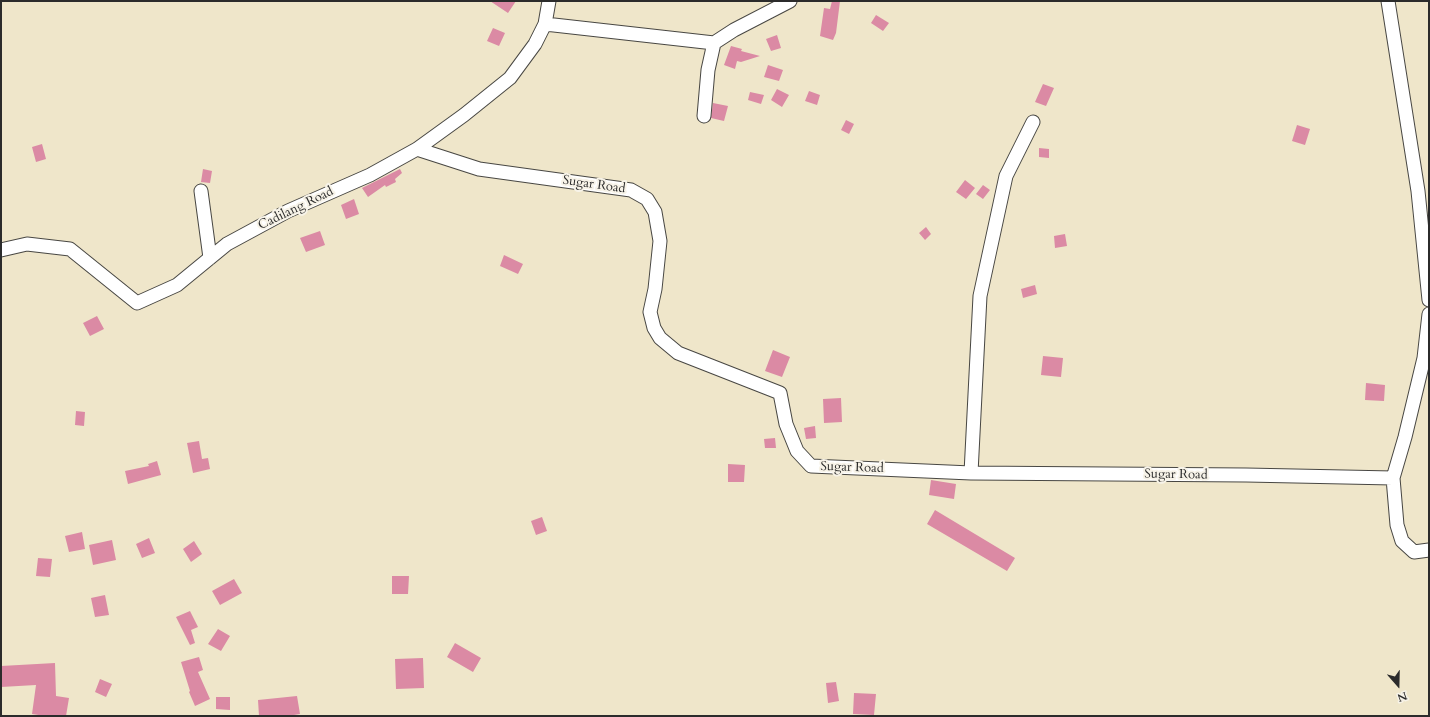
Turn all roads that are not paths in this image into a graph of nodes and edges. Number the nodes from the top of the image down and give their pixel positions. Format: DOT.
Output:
graph roads {
  1 [pos="550,1"];
  2 [pos="790,1"];
  3 [pos="1388,1"];
  4 [pos="545,24"];
  5 [pos="714,43"];
  6 [pos="704,116"];
  7 [pos="1033,122"];
  8 [pos="417,149"];
  9 [pos="201,191"];
  10 [pos="1,250"];
  11 [pos="210,258"];
  12 [pos="1429,300"];
  13 [pos="1429,314"];
  14 [pos="971,473"];
  15 [pos="1393,478"];
  16 [pos="1429,550"];
  1 -- 4 [label="street, Cadilang Road"];
  2 -- 5 [label="street"];
  3 -- 12 [label="street"];
  4 -- 5 [label="street"];
  4 -- 8 [label="street, Cadilang Road"];
  5 -- 6 [label="street"];
  7 -- 14 [label="street"];
  8 -- 11 [label="street, Cadilang Road"];
  8 -- 14 [label="street, Sugar Road"];
  9 -- 11 [label="street"];
  10 -- 11 [label="street, Cadilang Road"];
  13 -- 15 [label="street"];
  14 -- 15 [label="street, Sugar Road"];
  15 -- 16 [label="street"];
}
